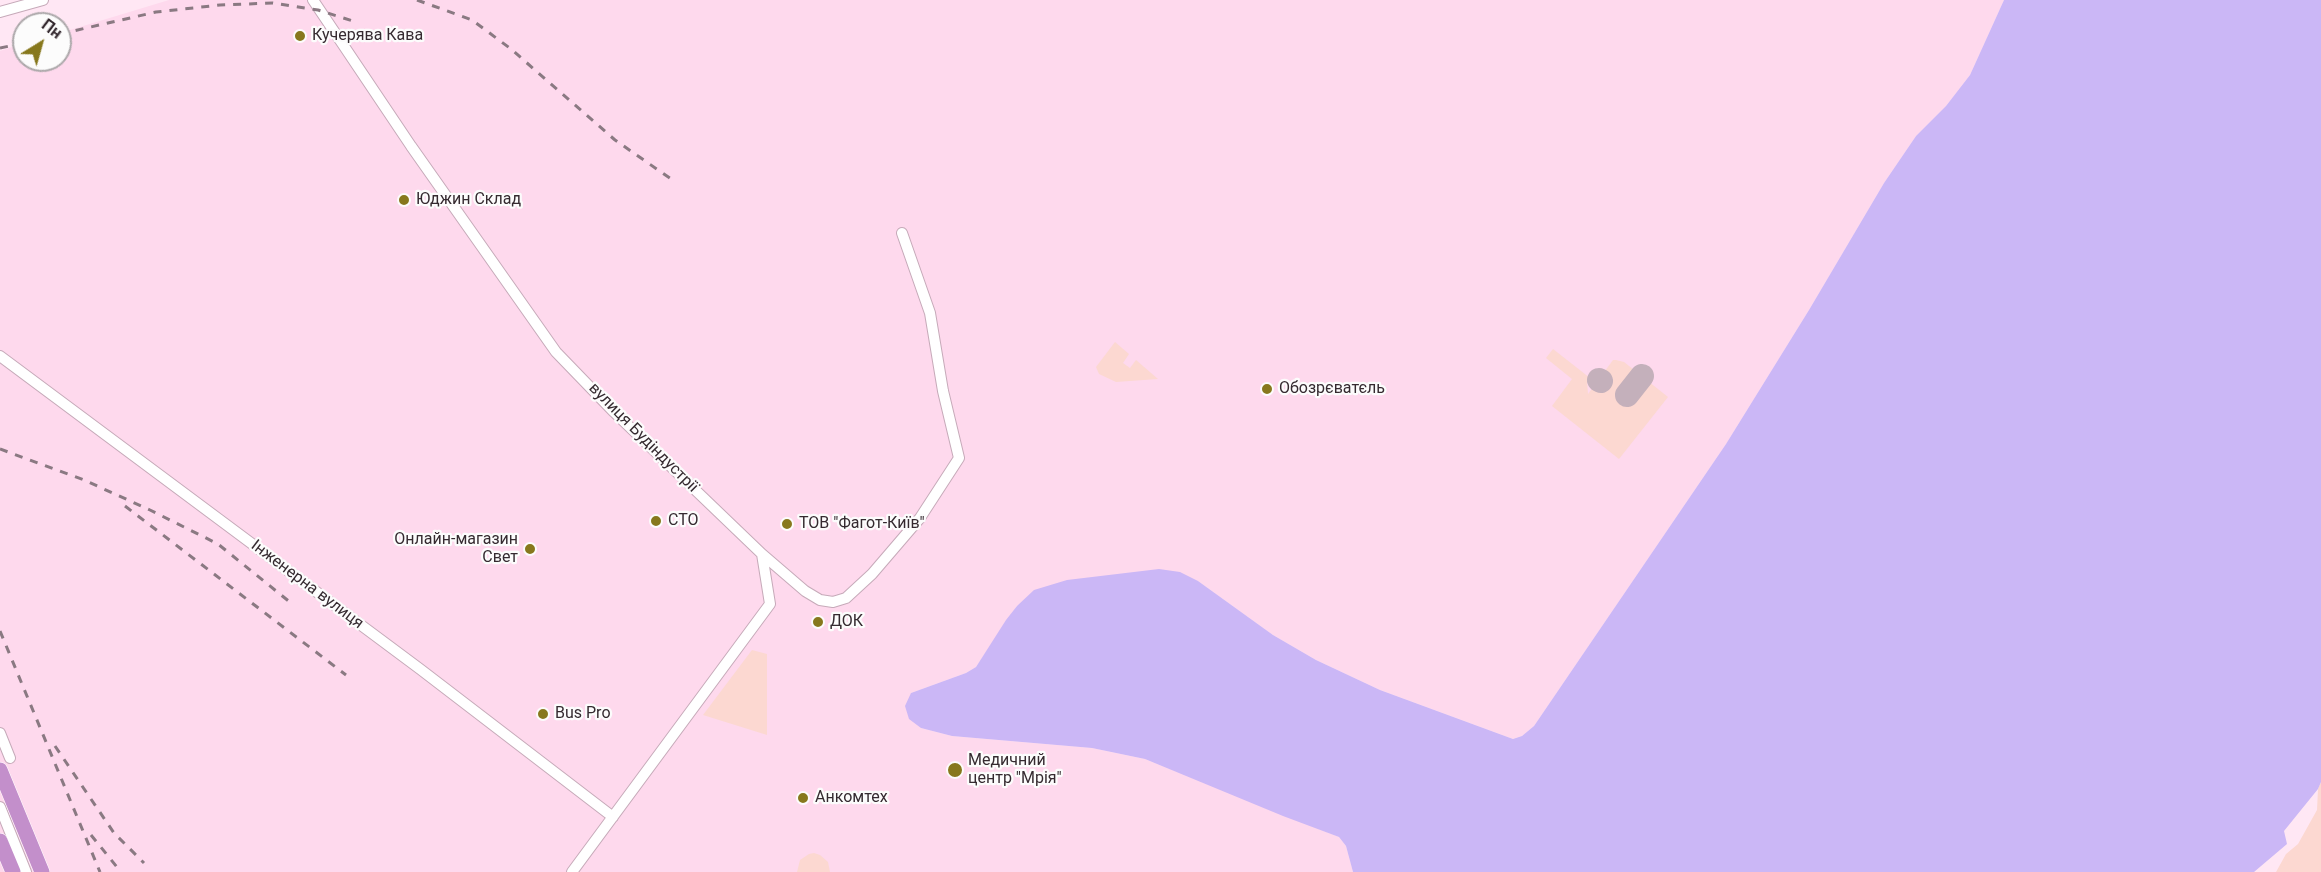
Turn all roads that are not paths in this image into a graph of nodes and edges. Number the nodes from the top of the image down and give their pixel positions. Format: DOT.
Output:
graph roads {
  1 [pos="43,0"];
  2 [pos="313,0"];
  3 [pos="0,12"];
  4 [pos="902,233"];
  5 [pos="0,356"];
  6 [pos="762,554"];
  7 [pos="0,733"];
  8 [pos="5,764"];
  9 [pos="0,807"];
  10 [pos="613,817"];
  11 [pos="0,841"];
  12 [pos="13,872"];
  13 [pos="26,872"];
  14 [pos="42,872"];
  15 [pos="572,872"];
  1 -- 3 [label="street"];
  2 -- 6 [label="street, вулиця Будіндустрії"];
  4 -- 6 [label="street, вулиця Будіндустрії"];
  5 -- 10 [label="street, Інженерна вулиця"];
  6 -- 10 [label="street"];
  7 -- 8 [label="street"];
  8 -- 14 [label="highway"];
  9 -- 13 [label="street"];
  10 -- 15 [label="street"];
  11 -- 12 [label="highway"];
}
